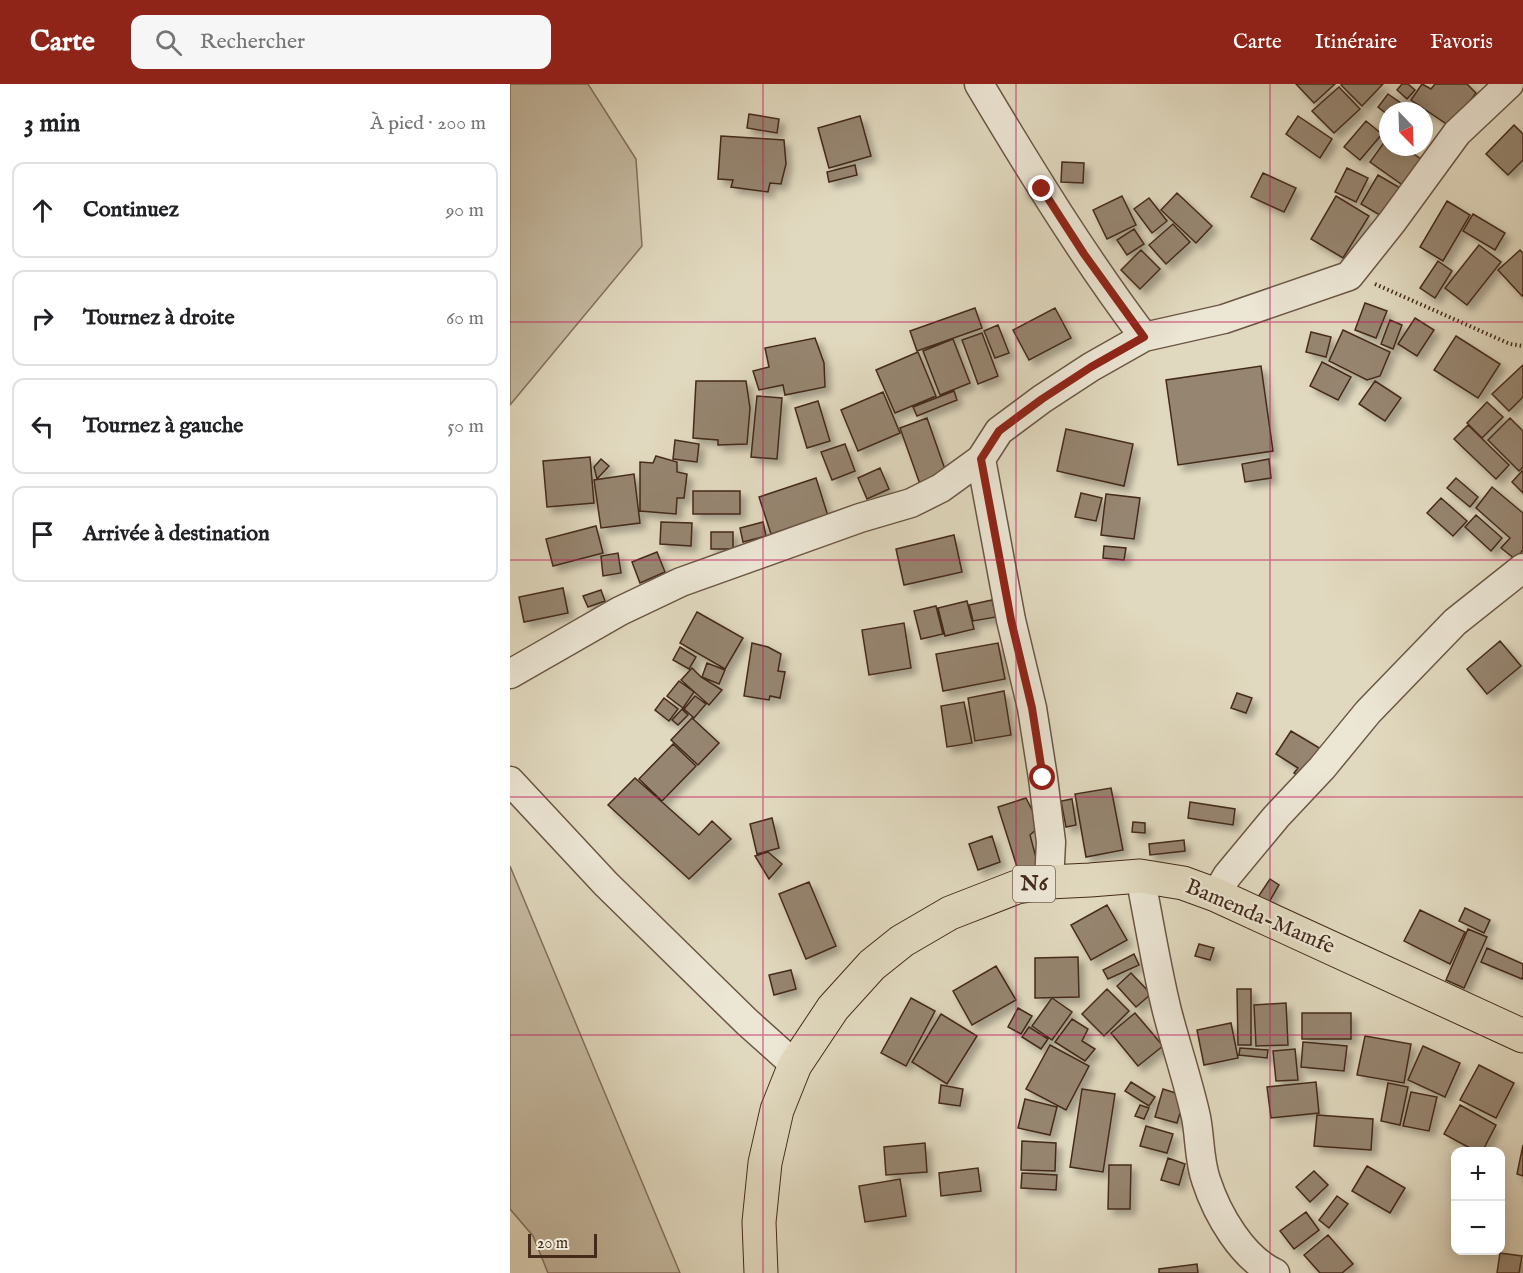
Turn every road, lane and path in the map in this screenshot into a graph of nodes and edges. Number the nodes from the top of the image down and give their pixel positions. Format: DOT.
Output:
graph roads {
  1 [pos="979,84"];
  2 [pos="1509,84"];
  3 [pos="1349,276"];
  4 [pos="1144,337"];
  5 [pos="1523,346"];
  6 [pos="981,459"];
  7 [pos="1523,568"];
  8 [pos="510,674"];
  9 [pos="510,781"];
  10 [pos="1140,876"];
  11 [pos="1049,882"];
  12 [pos="1216,895"];
  13 [pos="1523,1036"];
  14 [pos="795,1065"];
  15 [pos="761,1273"];
  16 [pos="1275,1273"];
  1 -- 4 [label="street"];
  2 -- 3 [label="street"];
  3 -- 4 [label="street"];
  3 -- 5 [label="path"];
  4 -- 6 [label="street"];
  6 -- 8 [label="street"];
  6 -- 11 [label="street"];
  7 -- 12 [label="street"];
  9 -- 14 [label="street"];
  10 -- 11 [label="highway, Bamenda-Mamfe / N6"];
  10 -- 12 [label="highway, Bamenda-Mamfe / N6"];
  10 -- 16 [label="street"];
  11 -- 14 [label="highway, Bamenda-Mamfe / N6"];
  12 -- 13 [label="highway, Bamenda-Mamfe / N6"];
  14 -- 15 [label="highway, Bamenda-Mamfe / N6"];
}
